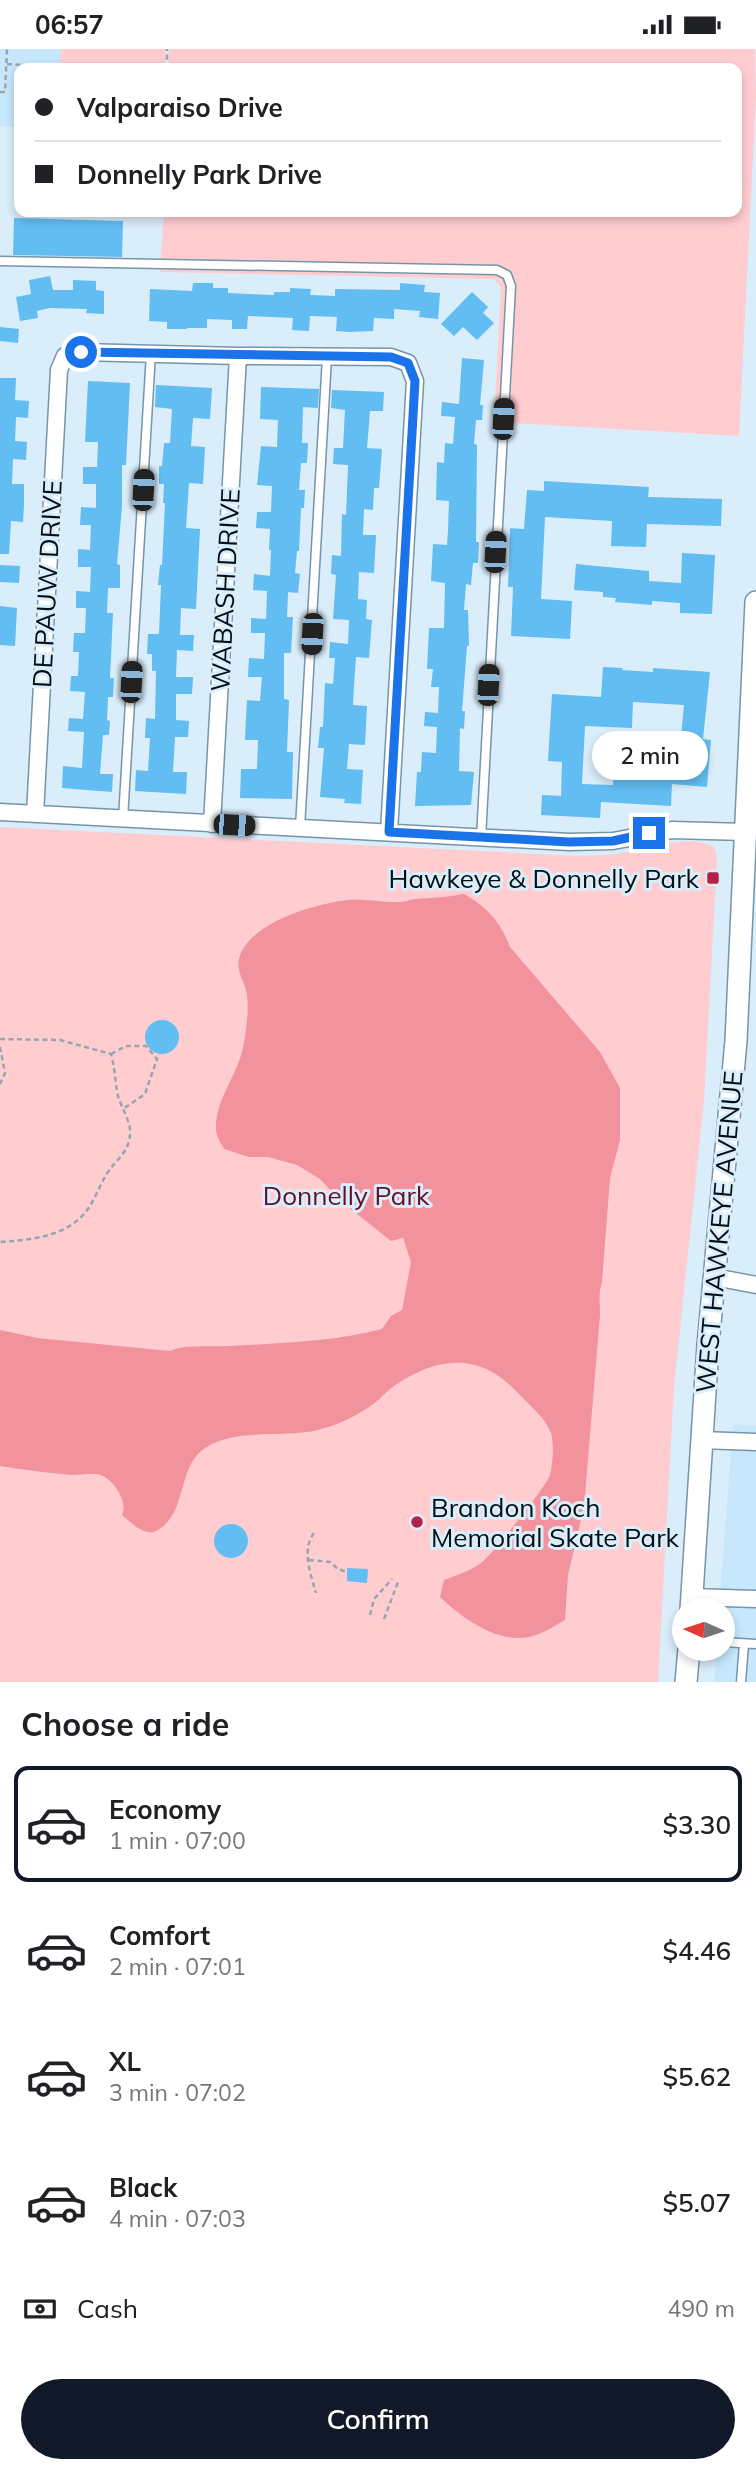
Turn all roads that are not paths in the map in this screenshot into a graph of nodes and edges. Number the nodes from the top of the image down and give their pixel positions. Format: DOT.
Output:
graph roads {
  1 [pos="0,261"];
  2 [pos="151,353"];
  3 [pos="238,356"];
  4 [pos="327,357"];
  5 [pos="756,602"];
  6 [pos="0,812"];
  7 [pos="35,814"];
  8 [pos="123,818"];
  9 [pos="212,824"];
  10 [pos="300,828"];
  11 [pos="389,832"];
  12 [pos="745,832"];
  13 [pos="481,838"];
  14 [pos="714,1277"];
  15 [pos="756,1285"];
  16 [pos="701,1440"];
  17 [pos="756,1442"];
  18 [pos="691,1598"];
  19 [pos="756,1599"];
  20 [pos="735,1601"];
  21 [pos="735,1643"];
  22 [pos="744,1644"];
  23 [pos="756,1644"];
  24 [pos="687,1661"];
  25 [pos="686,1682"];
  26 [pos="741,1682"];
  1 -- 13 [label="lane"];
  2 -- 3 [label="street"];
  2 -- 7 [label="street, DE PAUW DRIVE"];
  2 -- 8 [label="lane"];
  3 -- 4 [label="street"];
  3 -- 9 [label="street, WABASH DRIVE"];
  4 -- 10 [label="lane"];
  4 -- 11 [label="street"];
  5 -- 12 [label="street, WEST HAWKEYE AVENUE"];
  6 -- 7 [label="street"];
  7 -- 8 [label="street"];
  8 -- 9 [label="street"];
  9 -- 10 [label="street"];
  10 -- 11 [label="street"];
  11 -- 13 [label="street"];
  12 -- 13 [label="street"];
  12 -- 14 [label="street, WEST HAWKEYE AVENUE"];
  14 -- 15 [label="street"];
  14 -- 16 [label="street, WEST HAWKEYE AVENUE"];
  16 -- 17 [label="street"];
  16 -- 18 [label="street, WEST HAWKEYE AVENUE"];
  19 -- 20 [label="street"];
  21 -- 22 [label="lane"];
  22 -- 23 [label="lane"];
  22 -- 26 [label="lane"];
  24 -- 25 [label="street"];
}
